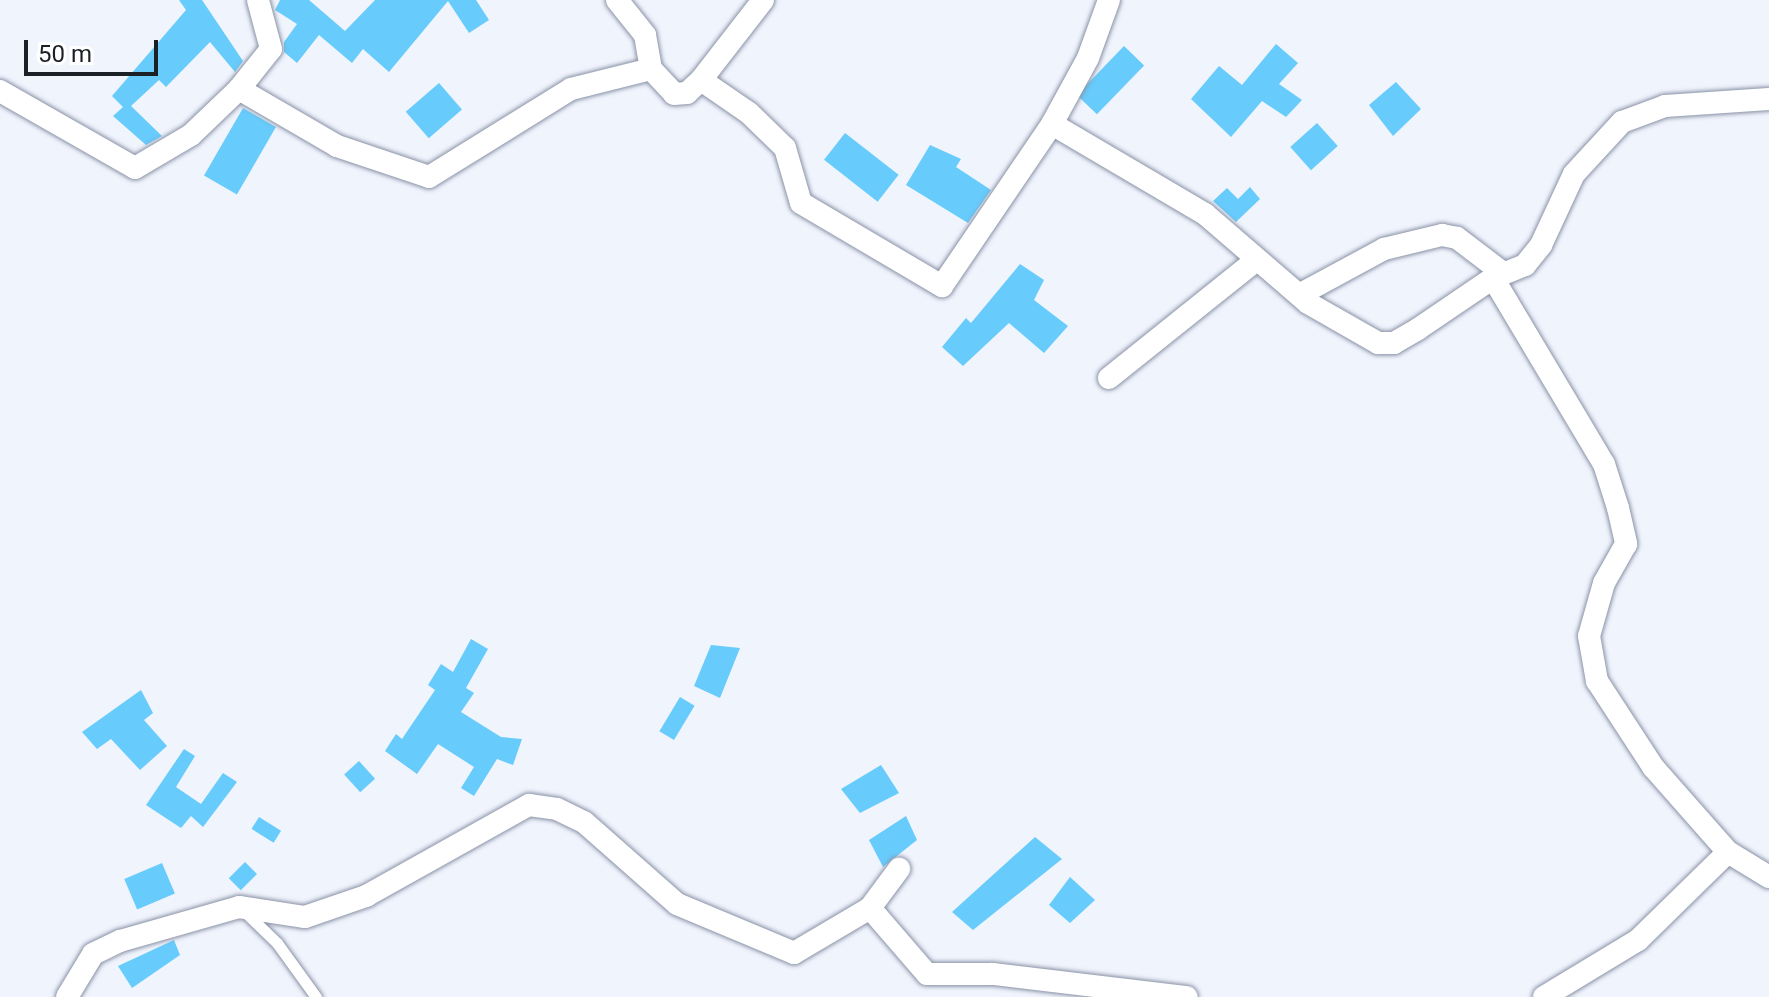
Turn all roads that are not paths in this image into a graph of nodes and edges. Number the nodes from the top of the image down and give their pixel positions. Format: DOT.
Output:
graph roads {
  1 [pos="258,0"];
  2 [pos="617,0"];
  3 [pos="763,0"];
  4 [pos="1109,0"];
  5 [pos="651,69"];
  6 [pos="701,80"];
  7 [pos="239,89"];
  8 [pos="0,91"];
  9 [pos="1769,99"];
  10 [pos="1052,124"];
  11 [pos="1255,261"];
  12 [pos="1498,276"];
  13 [pos="1299,295"];
  14 [pos="1109,378"];
  15 [pos="1728,852"];
  16 [pos="899,869"];
  17 [pos="1769,877"];
  18 [pos="239,907"];
  19 [pos="870,908"];
  20 [pos="67,997"];
  21 [pos="316,997"];
  22 [pos="1187,997"];
  23 [pos="1544,997"];
  1 -- 7 [label="street"];
  2 -- 5 [label="street"];
  3 -- 6 [label="street"];
  4 -- 10 [label="street"];
  5 -- 6 [label="street"];
  5 -- 7 [label="street"];
  6 -- 10 [label="street"];
  7 -- 8 [label="street"];
  9 -- 12 [label="street"];
  10 -- 11 [label="street"];
  11 -- 13 [label="street"];
  11 -- 14 [label="street"];
  12 -- 13 [label="street"];
  12 -- 13 [label="street"];
  12 -- 15 [label="street"];
  15 -- 17 [label="street"];
  15 -- 23 [label="street"];
  16 -- 19 [label="street"];
  18 -- 19 [label="street"];
  18 -- 20 [label="street"];
  18 -- 21 [label="lane"];
  19 -- 22 [label="street"];
}
